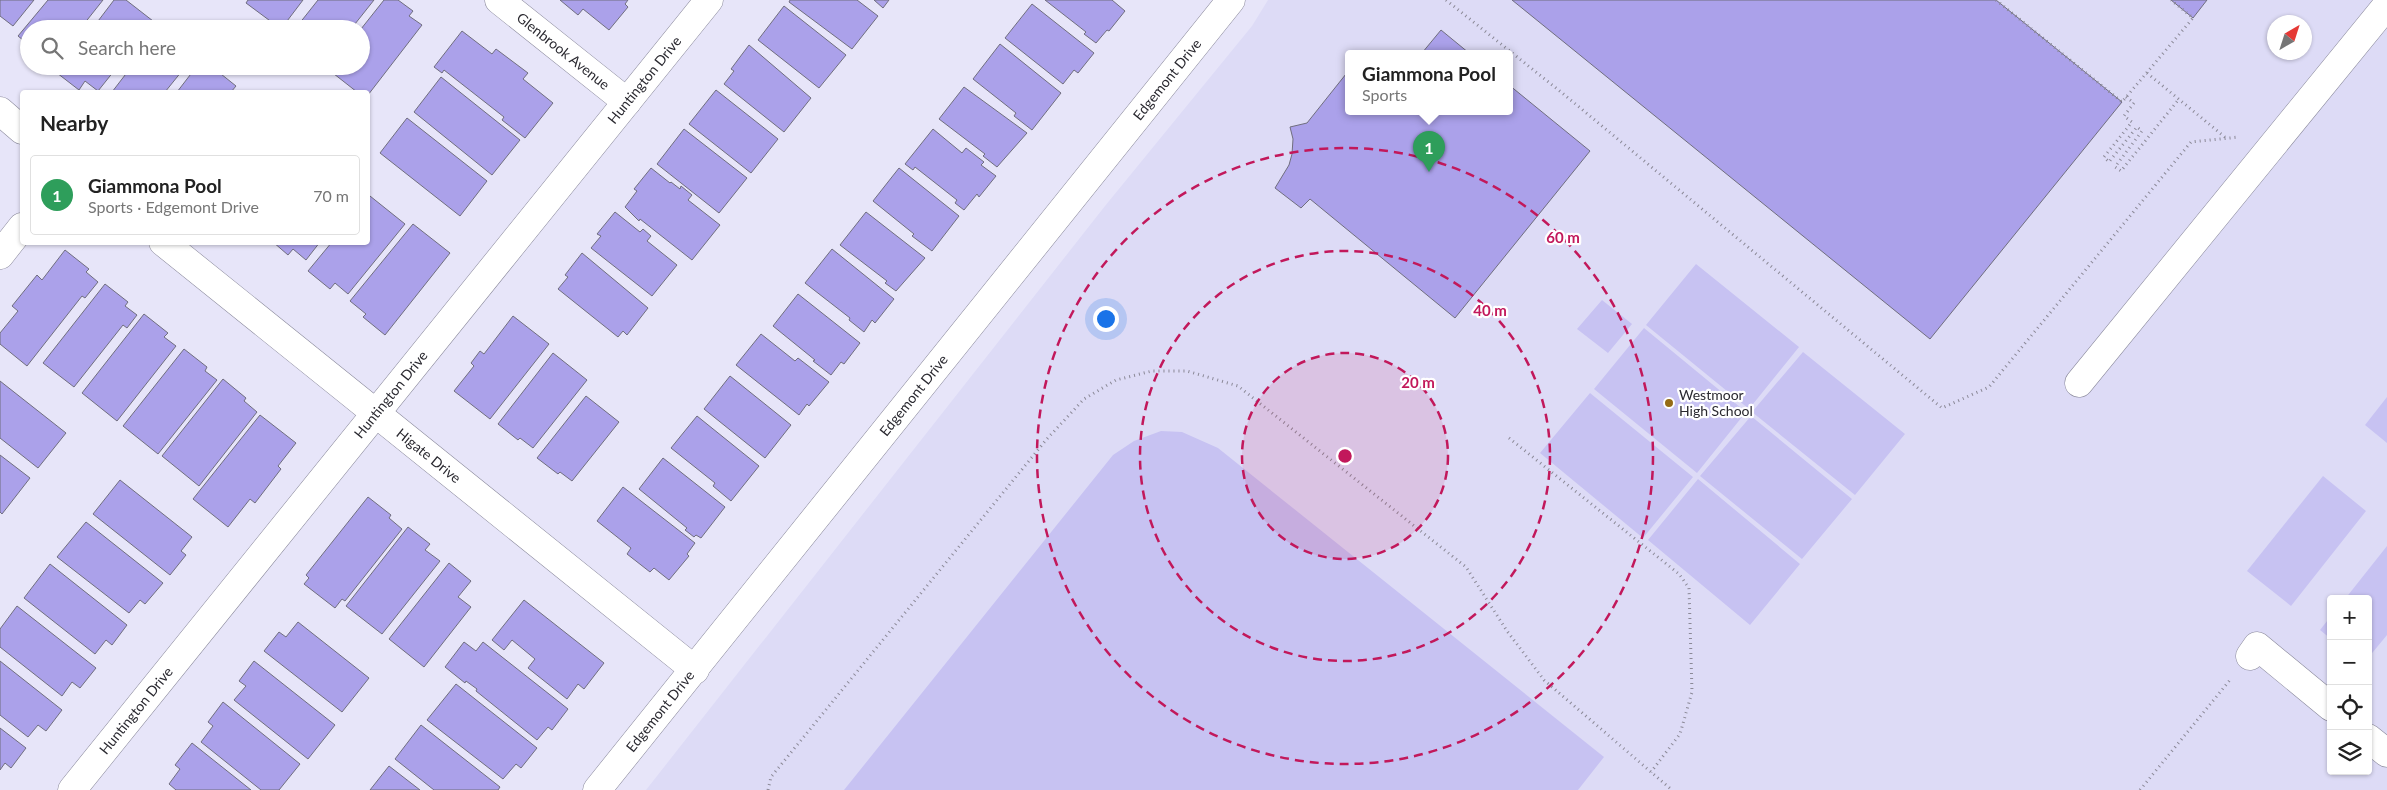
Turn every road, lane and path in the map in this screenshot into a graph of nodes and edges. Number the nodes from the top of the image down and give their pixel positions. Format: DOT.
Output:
graph roads {
  1 [pos="499,0"];
  2 [pos="709,0"];
  3 [pos="1231,0"];
  4 [pos="1446,0"];
  5 [pos="1996,0"];
  6 [pos="2171,0"];
  7 [pos="2387,5"];
  8 [pos="1508,50"];
  9 [pos="1513,54"];
  10 [pos="2147,73"];
  11 [pos="2126,97"];
  12 [pos="2179,99"];
  13 [pos="627,102"];
  14 [pos="0,111"];
  15 [pos="20,128"];
  16 [pos="2246,136"];
  17 [pos="2227,138"];
  18 [pos="20,229"];
  19 [pos="166,245"];
  20 [pos="0,254"];
  21 [pos="2079,383"];
  22 [pos="376,414"];
  23 [pos="1509,438"];
  24 [pos="2250,656"];
  25 [pos="695,670"];
  26 [pos="2327,704"];
  27 [pos="2372,741"];
  28 [pos="2387,753"];
  29 [pos="1651,772"];
  30 [pos="72,790"];
  31 [pos="597,790"];
  32 [pos="768,790"];
  33 [pos="1672,790"];
  34 [pos="2140,790"];
  1 -- 13 [label="street, Glenbrook Avenue"];
  2 -- 13 [label="street, Huntington Drive"];
  3 -- 25 [label="street, Edgemont Drive"];
  4 -- 8 [label="path"];
  5 -- 11 [label="path"];
  6 -- 10 [label="path"];
  7 -- 21 [label="street"];
  9 -- 17 [label="path"];
  10 -- 11 [label="path"];
  10 -- 12 [label="path"];
  11 -- 12 [label="path"];
  12 -- 17 [label="path"];
  13 -- 22 [label="street, Huntington Drive"];
  14 -- 15 [label="street"];
  16 -- 17 [label="path"];
  18 -- 20 [label="street"];
  19 -- 22 [label="street, Higate Drive"];
  22 -- 25 [label="street, Higate Drive"];
  22 -- 30 [label="street, Huntington Drive"];
  23 -- 29 [label="path"];
  24 -- 26 [label="street"];
  24 -- 34 [label="path"];
  25 -- 31 [label="street, Edgemont Drive"];
  27 -- 28 [label="street"];
  29 -- 32 [label="path"];
  29 -- 33 [label="path"];
}
